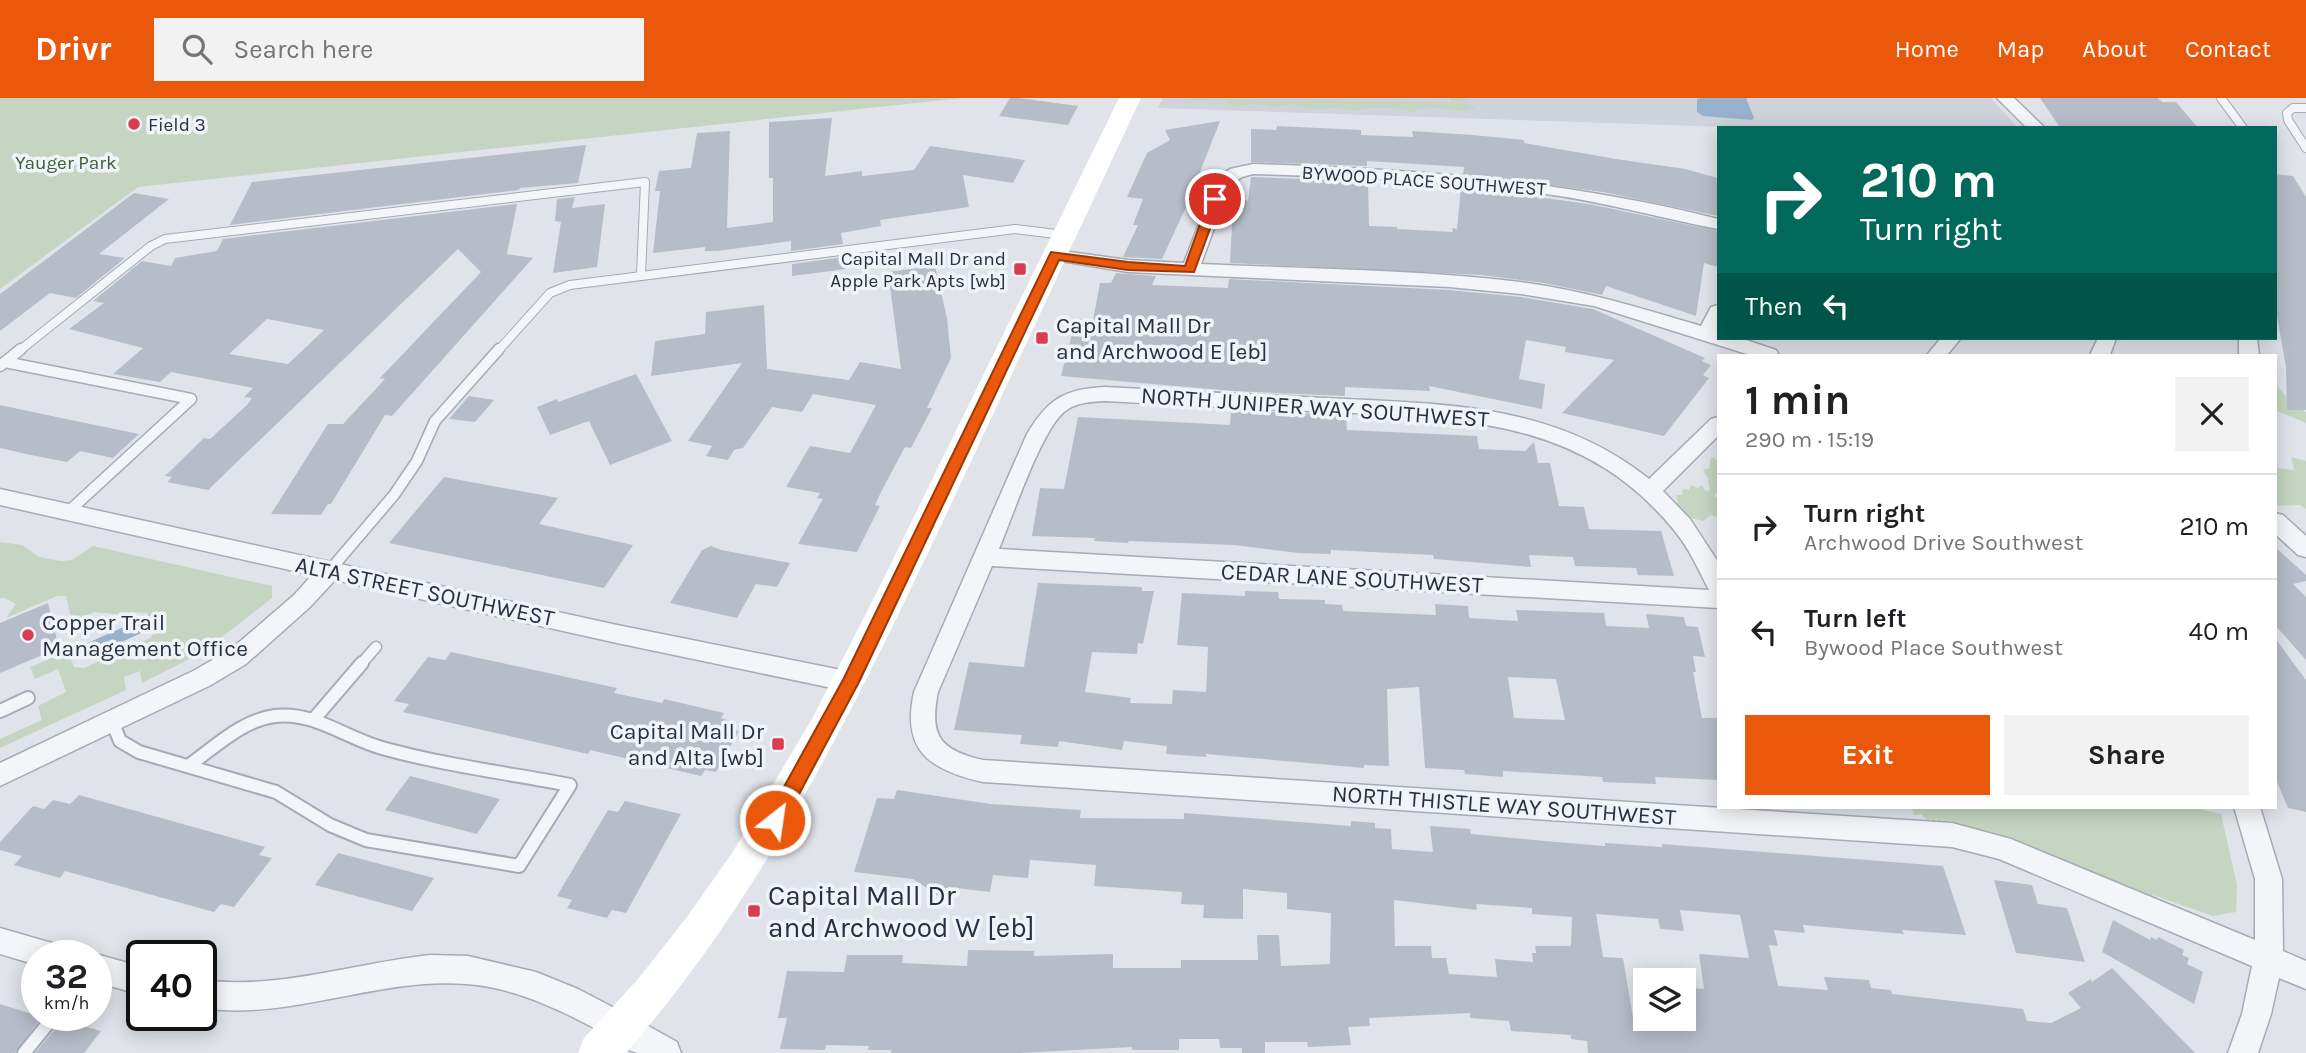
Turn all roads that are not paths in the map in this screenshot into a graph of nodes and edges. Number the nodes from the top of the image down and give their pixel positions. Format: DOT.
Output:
graph roads {
  1 [pos="1130,98"];
  2 [pos="2006,98"];
  3 [pos="2221,98"];
  4 [pos="2306,108"];
  5 [pos="2034,126"];
  6 [pos="2242,126"];
  7 [pos="2306,148"];
  8 [pos="1717,224"];
  9 [pos="1060,245"];
  10 [pos="1189,270"];
  11 [pos="641,275"];
  12 [pos="1716,336"];
  13 [pos="1727,340"];
  14 [pos="1949,340"];
  15 [pos="1766,354"];
  16 [pos="1938,354"];
  17 [pos="2,364"];
  18 [pos="1717,425"];
  19 [pos="1651,491"];
  20 [pos="0,497"];
  21 [pos="68,512"];
  22 [pos="2277,523"];
  23 [pos="2306,549"];
  24 [pos="986,557"];
  25 [pos="330,570"];
  26 [pos="1717,583"];
  27 [pos="1717,599"];
  28 [pos="376,647"];
  29 [pos="851,682"];
  30 [pos="28,698"];
  31 [pos="0,712"];
  32 [pos="314,719"];
  33 [pos="112,721"];
  34 [pos="188,766"];
  35 [pos="0,775"];
  36 [pos="2248,809"];
  37 [pos="1778,815"];
  38 [pos="0,941"];
  39 [pos="21,947"];
  40 [pos="2267,957"];
  41 [pos="2306,975"];
  42 [pos="217,995"];
  43 [pos="622,1028"];
  44 [pos="42,1031"];
  45 [pos="24,1053"];
  46 [pos="598,1053"];
  47 [pos="666,1053"];
  48 [pos="2243,1053"];
  1 -- 9 [label="street"];
  2 -- 5 [label="street"];
  3 -- 6 [label="lane"];
  4 -- 7 [label="lane"];
  8 -- 10 [label="street, BYWOOD PLACE SOUTHWEST"];
  9 -- 10 [label="street"];
  9 -- 11 [label="lane"];
  9 -- 29 [label="street"];
  10 -- 12 [label="street"];
  11 -- 17 [label="lane"];
  11 -- 25 [label="lane"];
  13 -- 15 [label="street"];
  14 -- 16 [label="street"];
  17 -- 21 [label="lane"];
  18 -- 19 [label="street"];
  19 -- 24 [label="street, NORTH JUNIPER WAY SOUTHWEST"];
  19 -- 26 [label="street, NORTH JUNIPER WAY SOUTHWEST"];
  20 -- 21 [label="street, ALTA STREET SOUTHWEST"];
  21 -- 25 [label="street, ALTA STREET SOUTHWEST"];
  22 -- 23 [label="street"];
  24 -- 27 [label="street, CEDAR LANE SOUTHWEST"];
  24 -- 37 [label="street, NORTH THISTLE WAY SOUTHWEST"];
  25 -- 29 [label="street, ALTA STREET SOUTHWEST"];
  25 -- 33 [label="street"];
  28 -- 32 [label="lane"];
  29 -- 43 [label="street"];
  30 -- 31 [label="lane"];
  32 -- 34 [label="lane"];
  32 -- 34 [label="lane"];
  33 -- 34 [label="lane"];
  33 -- 35 [label="street"];
  36 -- 40 [label="street"];
  37 -- 40 [label="street, NORTH THISTLE WAY SOUTHWEST"];
  38 -- 39 [label="street"];
  40 -- 41 [label="street, NORTH THISTLE WAY SOUTHWEST"];
  40 -- 48 [label="street"];
  42 -- 43 [label="street"];
  43 -- 46 [label="street"];
  43 -- 47 [label="street"];
  44 -- 45 [label="lane"];
}
